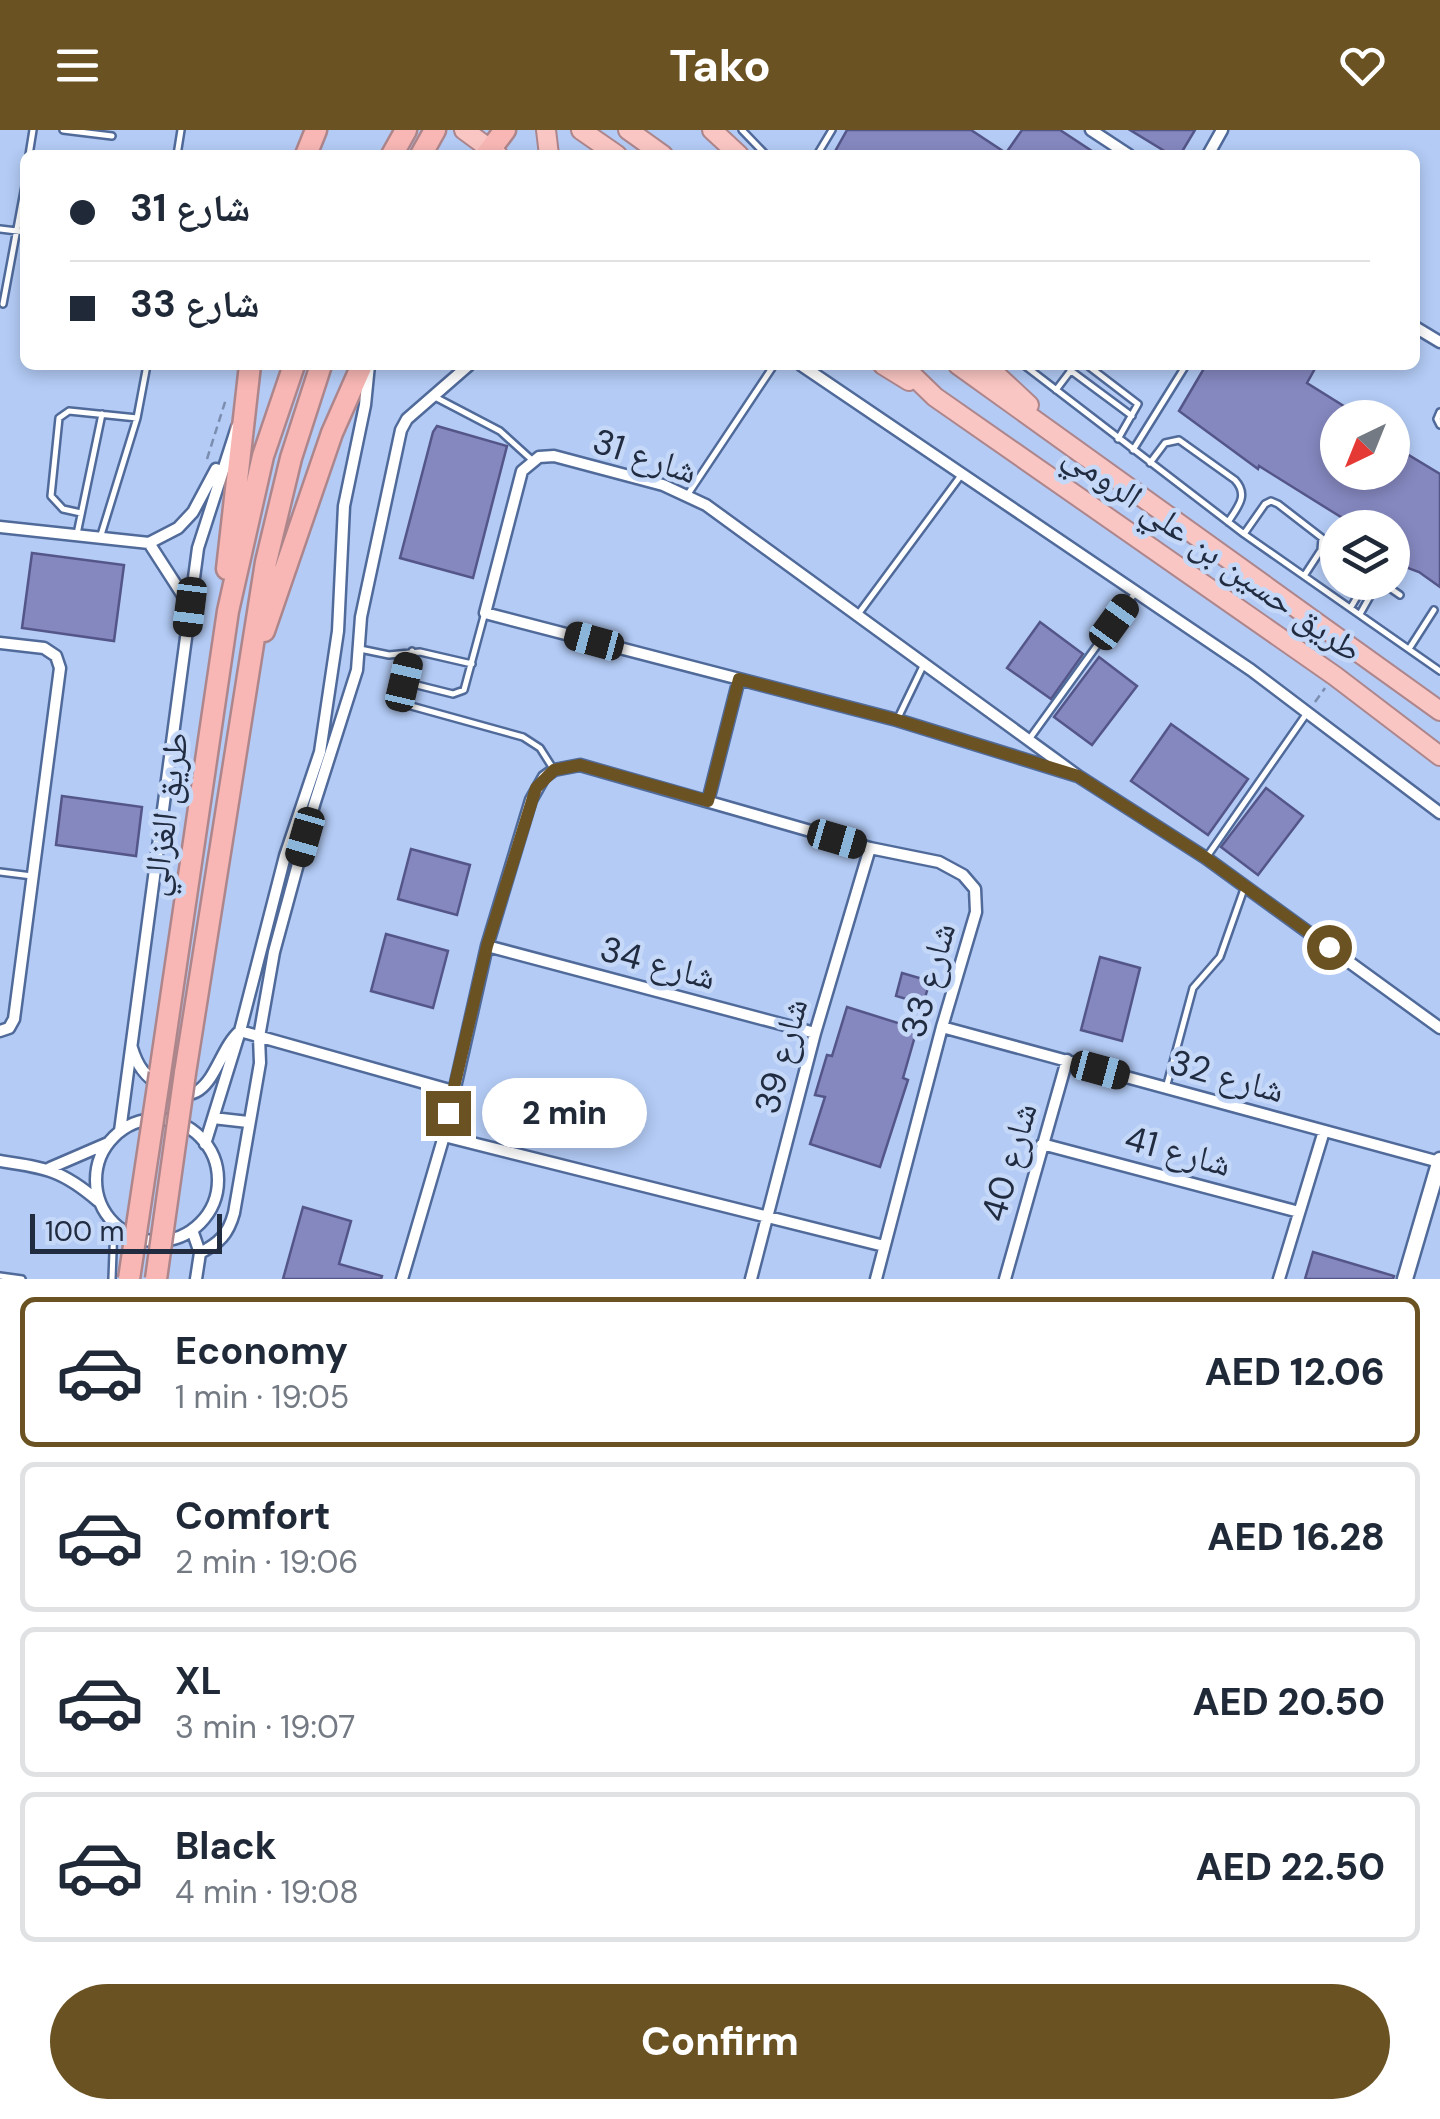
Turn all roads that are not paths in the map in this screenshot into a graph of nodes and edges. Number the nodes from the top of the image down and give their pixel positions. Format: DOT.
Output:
graph roads {
  1 [pos="63,130"];
  2 [pos="581,130"];
  3 [pos="712,130"];
  4 [pos="742,130"];
  5 [pos="1091,130"];
  6 [pos="465,131"];
  7 [pos="112,136"];
  8 [pos="487,150"];
  9 [pos="610,150"];
  10 [pos="734,150"];
  11 [pos="761,150"];
  12 [pos="1121,150"];
  13 [pos="20,225"];
  14 [pos="0,229"];
  15 [pos="16,231"];
  16 [pos="20,231"];
  17 [pos="4,304"];
  18 [pos="146,370"];
  19 [pos="249,370"];
  20 [pos="292,370"];
  21 [pos="319,370"];
  22 [pos="364,370"];
  23 [pos="366,370"];
  24 [pos="463,370"];
  25 [pos="771,370"];
  26 [pos="808,370"];
  27 [pos="891,370"];
  28 [pos="907,370"];
  29 [pos="965,370"];
  30 [pos="991,370"];
  31 [pos="1030,370"];
  32 [pos="1071,370"];
  33 [pos="1074,370"];
  34 [pos="1094,370"];
  35 [pos="1183,370"];
  36 [pos="1056,390"];
  37 [pos="434,396"];
  38 [pos="934,397"];
  39 [pos="245,407"];
  40 [pos="1440,412"];
  41 [pos="102,414"];
  42 [pos="1132,416"];
  43 [pos="137,418"];
  44 [pos="1440,425"];
  45 [pos="1061,438"];
  46 [pos="1118,438"];
  47 [pos="231,440"];
  48 [pos="1133,450"];
  49 [pos="532,460"];
  50 [pos="1150,463"];
  51 [pos="962,474"];
  52 [pos="688,494"];
  53 [pos="81,513"];
  54 [pos="1228,522"];
  55 [pos="0,527"];
  56 [pos="1244,534"];
  57 [pos="76,535"];
  58 [pos="100,538"];
  59 [pos="150,543"];
  60 [pos="1304,576"];
  61 [pos="1135,592"];
  62 [pos="1356,600"];
  63 [pos="1369,600"];
  64 [pos="190,607"];
  65 [pos="1351,608"];
  66 [pos="1434,610"];
  67 [pos="228,611"];
  68 [pos="484,613"];
  69 [pos="1360,614"];
  70 [pos="857,615"];
  71 [pos="0,643"];
  72 [pos="360,649"];
  73 [pos="1409,649"];
  74 [pos="412,651"];
  75 [pos="1440,661"];
  76 [pos="472,664"];
  77 [pos="924,664"];
  78 [pos="1438,670"];
  79 [pos="739,679"];
  80 [pos="404,682"];
  81 [pos="246,684"];
  82 [pos="1308,711"];
  83 [pos="1440,711"];
  84 [pos="897,720"];
  85 [pos="1028,740"];
  86 [pos="1440,756"];
  87 [pos="554,770"];
  88 [pos="1078,776"];
  89 [pos="708,801"];
  90 [pos="1440,813"];
  91 [pos="870,848"];
  92 [pos="1206,858"];
  93 [pos="0,872"];
  94 [pos="33,876"];
  95 [pos="1245,886"];
  96 [pos="487,946"];
  97 [pos="942,1028"];
  98 [pos="1440,1028"];
  99 [pos="0,1031"];
  100 [pos="240,1031"];
  101 [pos="815,1033"];
  102 [pos="259,1037"];
  103 [pos="132,1045"];
  104 [pos="1067,1060"];
  105 [pos="1166,1088"];
  106 [pos="453,1090"];
  107 [pos="213,1118"];
  108 [pos="248,1122"];
  109 [pos="120,1131"];
  110 [pos="1324,1131"];
  111 [pos="444,1136"];
  112 [pos="108,1143"];
  113 [pos="205,1144"];
  114 [pos="1042,1144"];
  115 [pos="0,1161"];
  116 [pos="1440,1161"];
  117 [pos="50,1168"];
  118 [pos="100,1202"];
  119 [pos="1299,1212"];
  120 [pos="768,1216"];
  121 [pos="114,1224"];
  122 [pos="192,1230"];
  123 [pos="884,1246"];
  124 [pos="200,1253"];
  125 [pos="0,1276"];
  126 [pos="22,1279"];
  127 [pos="112,1279"];
  128 [pos="129,1279"];
  129 [pos="156,1279"];
  130 [pos="196,1279"];
  131 [pos="402,1279"];
  132 [pos="750,1279"];
  133 [pos="876,1279"];
  134 [pos="1005,1279"];
  135 [pos="1280,1279"];
  136 [pos="1405,1279"];
  1 -- 7 [label="lane"];
  2 -- 9 [label="highway"];
  3 -- 10 [label="highway"];
  4 -- 11 [label="lane"];
  5 -- 12 [label="street"];
  6 -- 8 [label="highway"];
  13 -- 15 [label="lane"];
  14 -- 15 [label="lane"];
  15 -- 16 [label="lane"];
  15 -- 17 [label="lane"];
  18 -- 43 [label="lane"];
  19 -- 39 [label="highway"];
  20 -- 67 [label="highway, طريق الغزالي"];
  21 -- 81 [label="highway, طريق الغزالي"];
  22 -- 81 [label="highway"];
  23 -- 100 [label="street"];
  24 -- 37 [label="street"];
  25 -- 52 [label="lane"];
  26 -- 51 [label="street"];
  27 -- 38 [label="highway"];
  28 -- 38 [label="highway, طريق حسين بن علي الرومي"];
  29 -- 45 [label="highway, طريق حسين بن علي الرومي"];
  30 -- 45 [label="highway"];
  31 -- 36 [label="lane"];
  32 -- 36 [label="lane"];
  33 -- 42 [label="lane"];
  34 -- 42 [label="lane"];
  35 -- 48 [label="lane"];
  36 -- 46 [label="lane"];
  37 -- 49 [label="lane"];
  37 -- 72 [label="street"];
  38 -- 86 [label="highway, طريق حسين بن علي الرومي"];
  39 -- 47 [label="street"];
  39 -- 67 [label="highway"];
  40 -- 44 [label="lane"];
  41 -- 43 [label="lane"];
  41 -- 53 [label="lane"];
  41 -- 53 [label="lane"];
  42 -- 46 [label="lane"];
  43 -- 58 [label="lane"];
  45 -- 83 [label="highway, طريق حسين بن علي الرومي"];
  46 -- 48 [label="lane"];
  47 -- 59 [label="street"];
  47 -- 64 [label="street"];
  48 -- 50 [label="lane"];
  49 -- 52 [label="street, شارع 31"];
  49 -- 68 [label="street"];
  50 -- 54 [label="lane"];
  50 -- 54 [label="lane"];
  51 -- 61 [label="street"];
  51 -- 70 [label="lane"];
  52 -- 70 [label="street, شارع 31"];
  53 -- 57 [label="lane"];
  54 -- 56 [label="lane"];
  55 -- 57 [label="street"];
  56 -- 60 [label="lane"];
  56 -- 60 [label="lane"];
  57 -- 58 [label="street"];
  58 -- 59 [label="street"];
  59 -- 64 [label="street"];
  60 -- 65 [label="lane"];
  61 -- 82 [label="street"];
  61 -- 85 [label="lane"];
  62 -- 65 [label="lane"];
  63 -- 69 [label="lane"];
  64 -- 103 [label="street"];
  65 -- 69 [label="lane"];
  66 -- 73 [label="lane"];
  67 -- 128 [label="highway, طريق الغزالي, bridge"];
  68 -- 76 [label="lane"];
  68 -- 79 [label="street, شارع 31"];
  69 -- 73 [label="lane"];
  70 -- 77 [label="street, شارع 31"];
  71 -- 94 [label="street"];
  72 -- 74 [label="lane"];
  72 -- 102 [label="street"];
  73 -- 78 [label="lane"];
  74 -- 76 [label="lane"];
  74 -- 80 [label="lane"];
  75 -- 78 [label="lane"];
  76 -- 80 [label="lane"];
  77 -- 84 [label="lane"];
  77 -- 85 [label="street, شارع 31"];
  79 -- 84 [label="street, شارع 31"];
  79 -- 89 [label="street"];
  80 -- 87 [label="lane"];
  81 -- 129 [label="highway, طريق الغزالي, bridge"];
  82 -- 90 [label="street"];
  82 -- 92 [label="lane"];
  84 -- 88 [label="street, شارع 31"];
  85 -- 88 [label="street, شارع 31"];
  87 -- 89 [label="street, شارع 33"];
  87 -- 96 [label="street"];
  88 -- 92 [label="street, شارع 31"];
  89 -- 91 [label="street, شارع 33"];
  91 -- 97 [label="street, شارع 33"];
  91 -- 101 [label="street, شارع 39"];
  92 -- 95 [label="street, شارع 31"];
  93 -- 94 [label="lane"];
  94 -- 99 [label="street"];
  95 -- 98 [label="street, شارع 31"];
  95 -- 105 [label="lane"];
  96 -- 101 [label="street, شارع 34"];
  96 -- 106 [label="street"];
  97 -- 104 [label="street, 32 شارع"];
  97 -- 123 [label="street, شارع 33"];
  100 -- 102 [label="street"];
  100 -- 103 [label="street"];
  100 -- 107 [label="street"];
  101 -- 120 [label="street, شارع 39"];
  102 -- 106 [label="street"];
  102 -- 108 [label="street"];
  103 -- 109 [label="street"];
  104 -- 105 [label="street, 32 شارع"];
  104 -- 114 [label="street, شارع 40"];
  105 -- 110 [label="street, 32 شارع"];
  106 -- 111 [label="street"];
  107 -- 108 [label="street"];
  107 -- 113 [label="street"];
  108 -- 124 [label="street"];
  109 -- 112 [label="street"];
  109 -- 113 [label="street"];
  110 -- 116 [label="street, 32 شارع"];
  110 -- 119 [label="street"];
  111 -- 120 [label="street"];
  111 -- 131 [label="street"];
  112 -- 117 [label="street"];
  112 -- 118 [label="street"];
  113 -- 122 [label="street"];
  114 -- 119 [label="street, شارع 41"];
  114 -- 134 [label="street, شارع 40"];
  115 -- 117 [label="street"];
  116 -- 136 [label="street"];
  117 -- 118 [label="street"];
  118 -- 121 [label="street"];
  119 -- 135 [label="street"];
  120 -- 123 [label="street"];
  120 -- 132 [label="street, شارع 39"];
  121 -- 122 [label="street"];
  121 -- 127 [label="lane"];
  122 -- 124 [label="street"];
  123 -- 133 [label="street, شارع 33"];
  124 -- 130 [label="street"];
  125 -- 126 [label="lane"];
}
